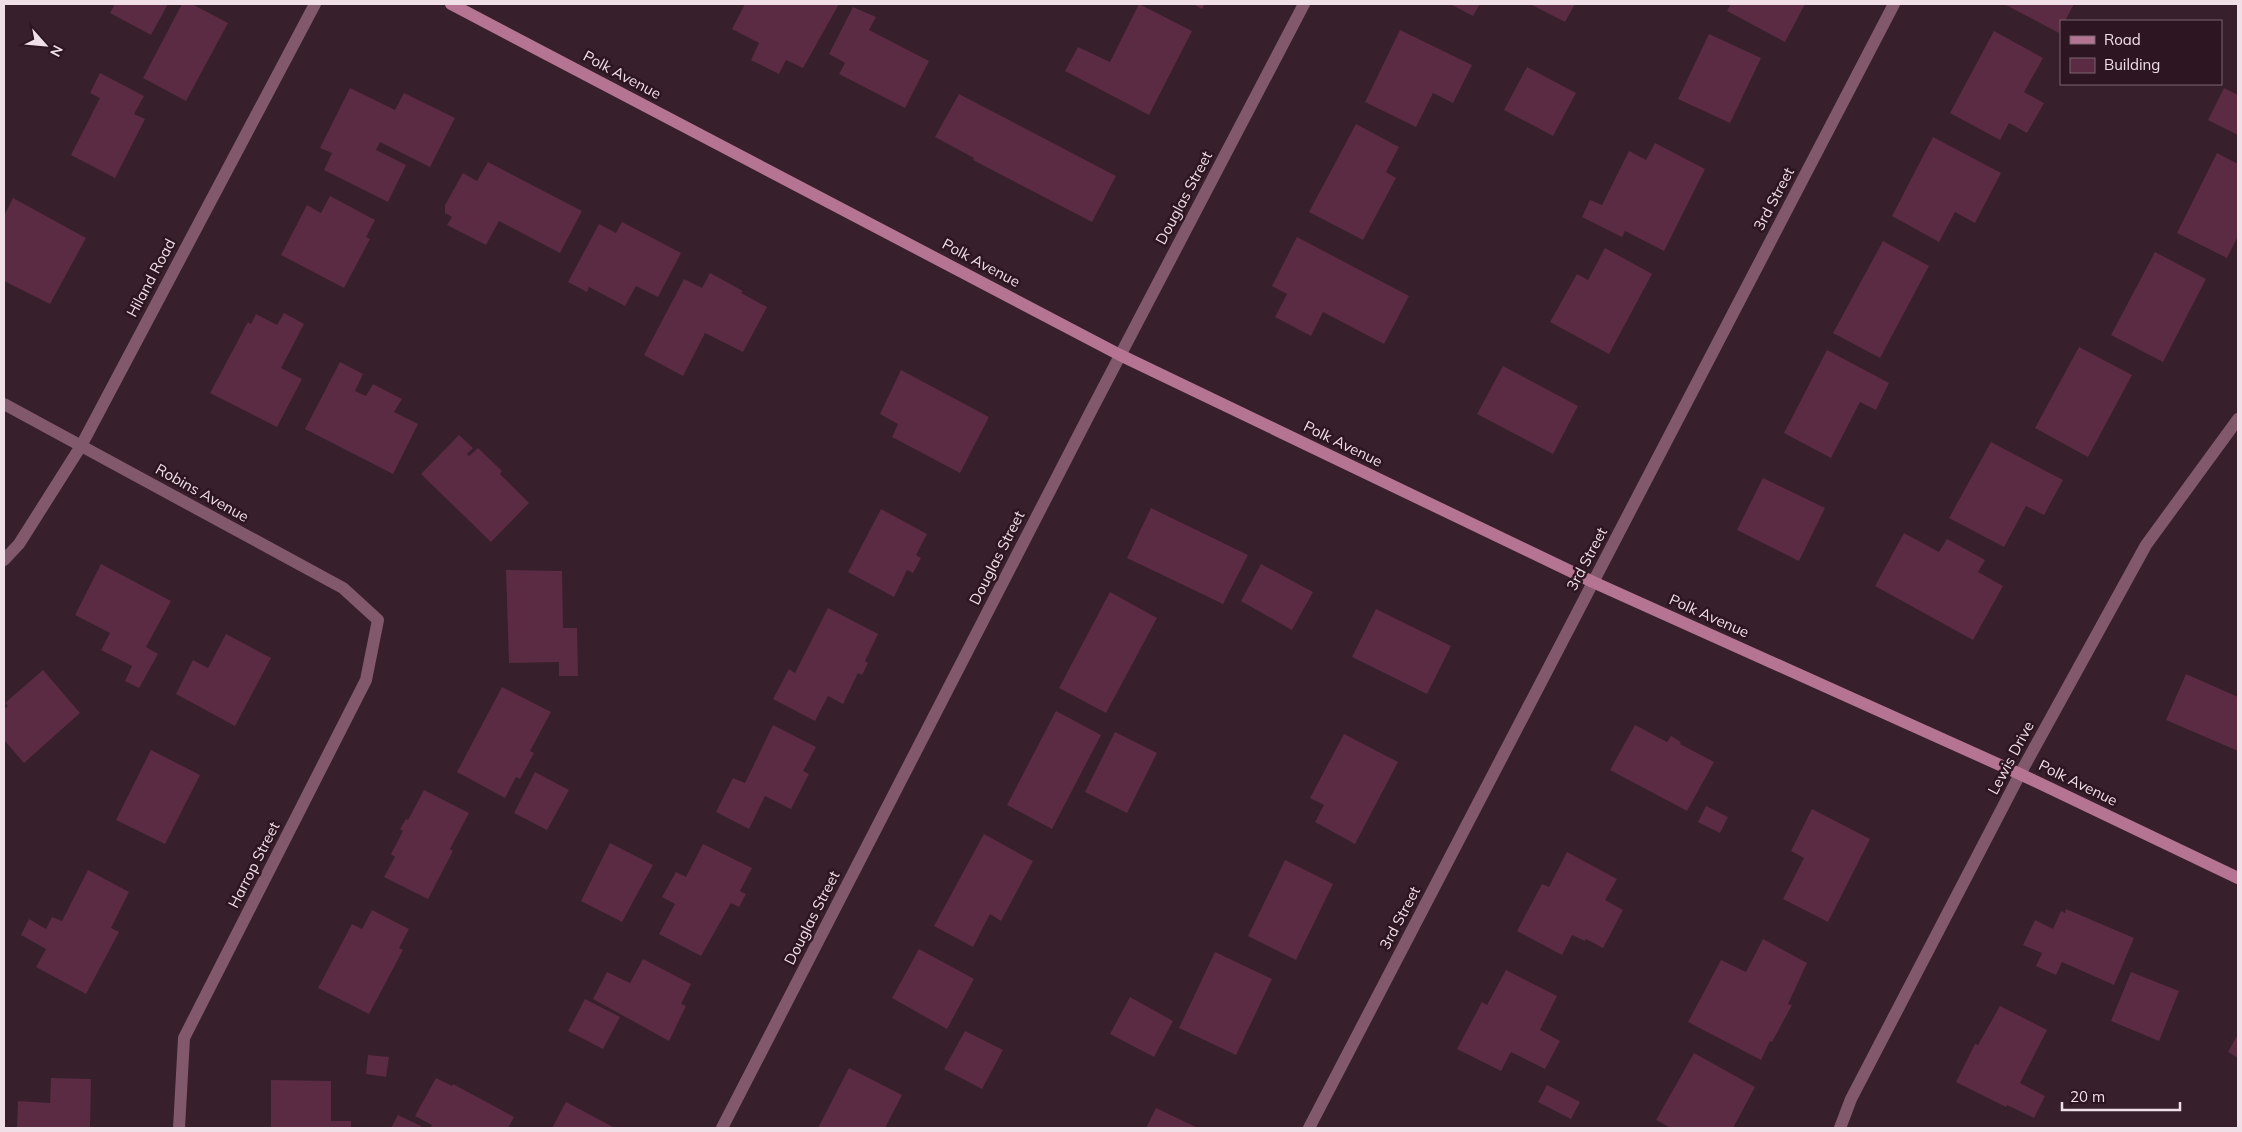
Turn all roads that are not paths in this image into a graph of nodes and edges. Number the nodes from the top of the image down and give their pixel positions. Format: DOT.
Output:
graph roads {
  1 [pos="315,4"];
  2 [pos="451,4"];
  3 [pos="1304,4"];
  4 [pos="1894,4"];
  5 [pos="1120,355"];
  6 [pos="4,404"];
  7 [pos="2238,419"];
  8 [pos="81,446"];
  9 [pos="4,560"];
  10 [pos="1593,582"];
  11 [pos="378,620"];
  12 [pos="2020,774"];
  13 [pos="2238,878"];
  14 [pos="179,1128"];
  15 [pos="722,1128"];
  16 [pos="1308,1128"];
  17 [pos="1840,1128"];
  1 -- 8 [label="street, Hiland Road"];
  2 -- 5 [label="street, Polk Avenue"];
  3 -- 5 [label="street, Douglas Street"];
  4 -- 10 [label="street, 3rd Street"];
  5 -- 10 [label="street, Polk Avenue"];
  5 -- 15 [label="street, Douglas Street"];
  6 -- 8 [label="street, Robins Avenue"];
  7 -- 12 [label="street, Lewis Drive"];
  8 -- 9 [label="street, Hiland Road"];
  8 -- 11 [label="street, Robins Avenue"];
  10 -- 12 [label="street, Polk Avenue"];
  10 -- 16 [label="street, 3rd Street"];
  11 -- 14 [label="street, Harrop Street"];
  12 -- 13 [label="street, Polk Avenue"];
  12 -- 17 [label="street, Lewis Drive"];
}
